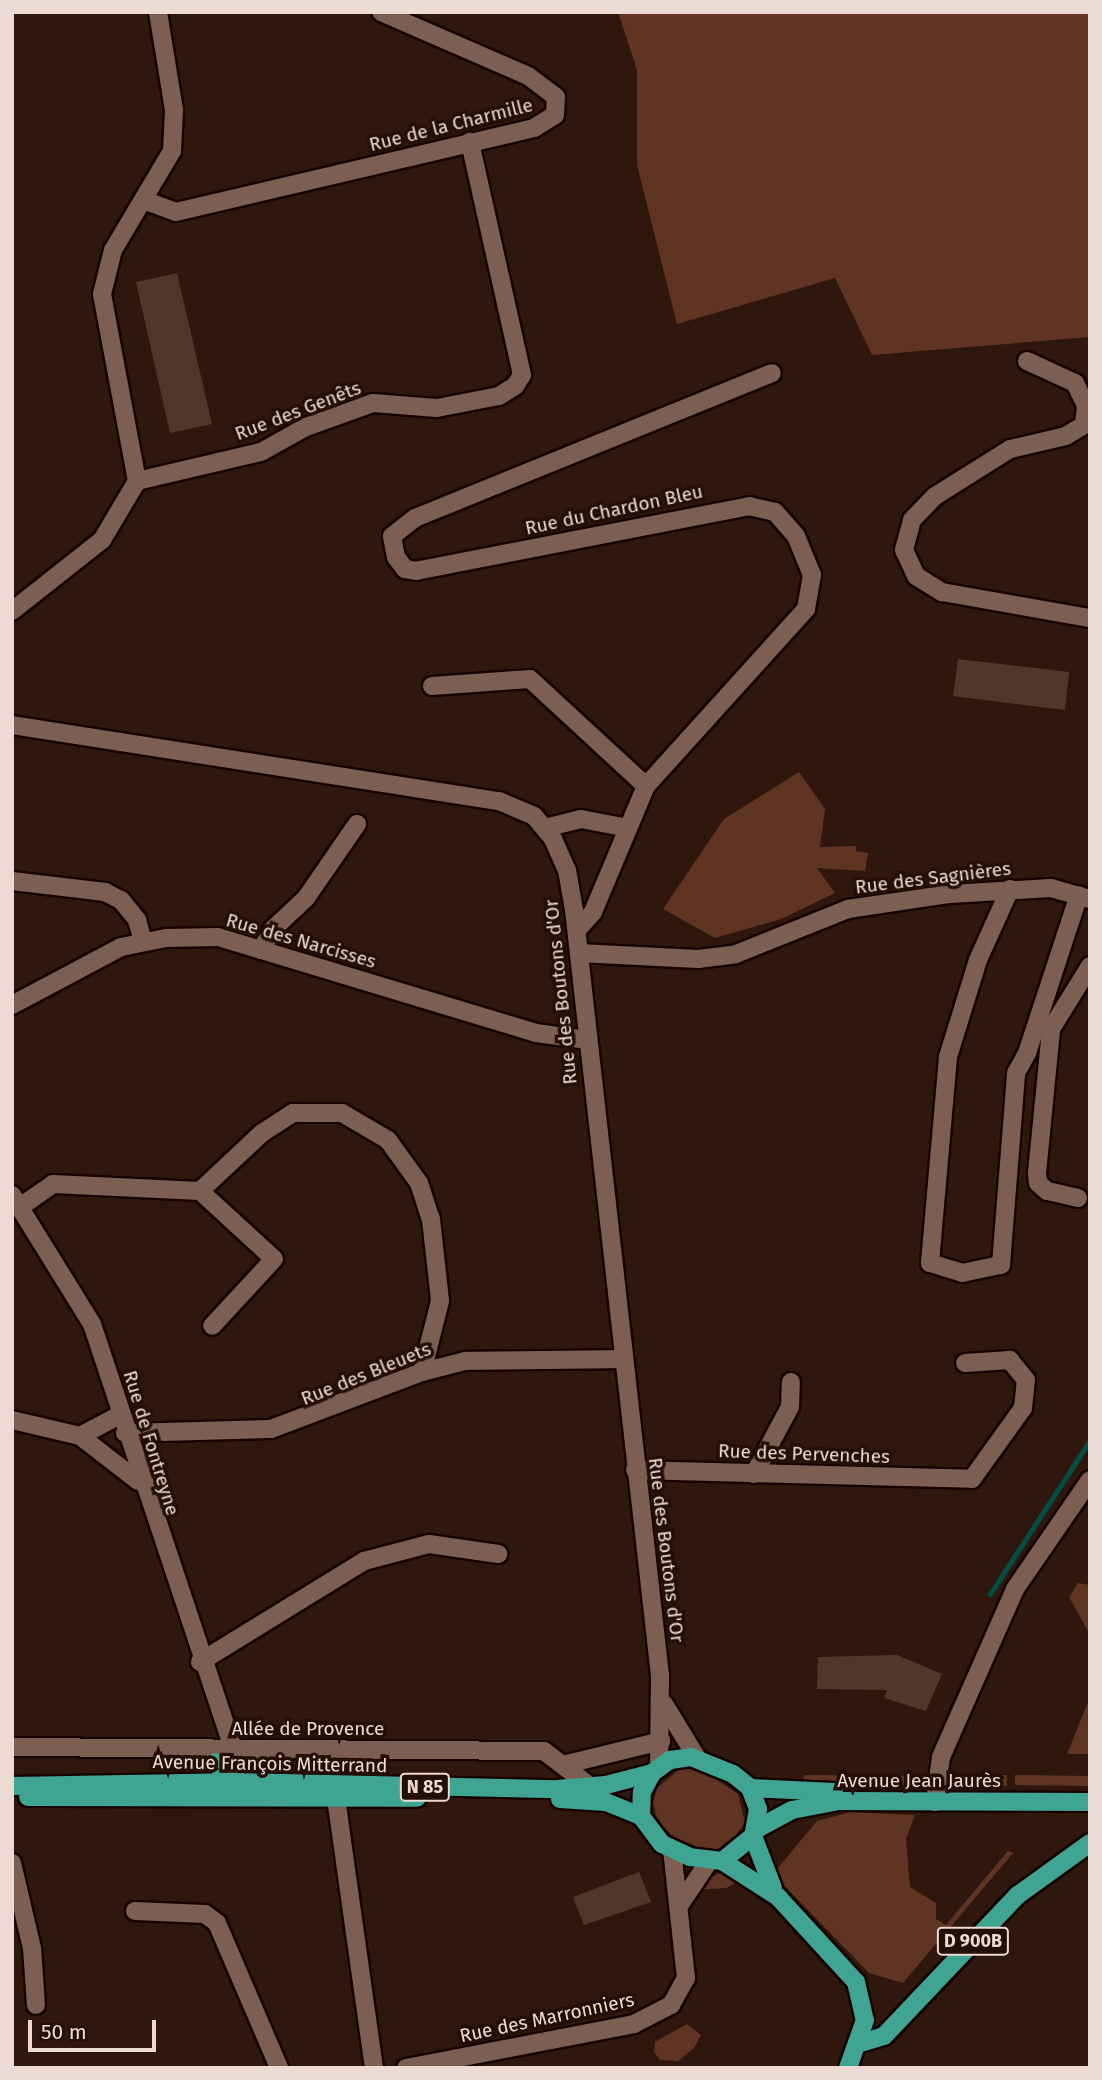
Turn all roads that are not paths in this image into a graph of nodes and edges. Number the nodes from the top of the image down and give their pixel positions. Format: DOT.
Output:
graph roads {
  1 [pos="158,12"];
  2 [pos="381,12"];
  3 [pos="470,142"];
  4 [pos="146,201"];
  5 [pos="1027,361"];
  6 [pos="772,373"];
  7 [pos="137,481"];
  8 [pos="12,611"];
  9 [pos="1090,618"];
  10 [pos="432,686"];
  11 [pos="12,725"];
  12 [pos="646,786"];
  13 [pos="357,824"];
  14 [pos="545,828"];
  15 [pos="628,828"];
  16 [pos="12,881"];
  17 [pos="1010,889"];
  18 [pos="1084,897"];
  19 [pos="577,930"];
  20 [pos="143,941"];
  21 [pos="261,950"];
  22 [pos="579,953"];
  23 [pos="1090,966"];
  24 [pos="12,1005"];
  25 [pos="587,1040"];
  26 [pos="200,1192"];
  27 [pos="1078,1198"];
  28 [pos="16,1201"];
  29 [pos="212,1326"];
  30 [pos="622,1359"];
  31 [pos="965,1363"];
  32 [pos="422,1371"];
  33 [pos="791,1382"];
  34 [pos="120,1415"];
  35 [pos="12,1420"];
  36 [pos="125,1433"];
  37 [pos="80,1436"];
  38 [pos="635,1470"];
  39 [pos="754,1474"];
  40 [pos="1090,1480"];
  41 [pos="140,1483"];
  42 [pos="498,1554"];
  43 [pos="200,1662"];
  44 [pos="663,1700"];
  45 [pos="661,1741"];
  46 [pos="12,1747"];
  47 [pos="222,1754"];
  48 [pos="697,1758"];
  49 [pos="567,1765"];
  50 [pos="655,1770"];
  51 [pos="12,1786"];
  52 [pos="591,1787"];
  53 [pos="236,1788"];
  54 [pos="750,1788"];
  55 [pos="193,1790"];
  56 [pos="1090,1791"];
  57 [pos="12,1797"];
  58 [pos="935,1797"];
  59 [pos="336,1798"];
  60 [pos="1090,1802"];
  61 [pos="641,1816"];
  62 [pos="754,1833"];
  63 [pos="1090,1843"];
  64 [pos="672,1849"];
  65 [pos="716,1861"];
  66 [pos="12,1863"];
  67 [pos="778,1897"];
  68 [pos="15,1903"];
  69 [pos="681,1903"];
  70 [pos="135,1911"];
  71 [pos="36,2005"];
  72 [pos="861,2043"];
  73 [pos="276,2067"];
  74 [pos="374,2068"];
  75 [pos="406,2068"];
  76 [pos="848,2068"];
  1 -- 4 [label="street"];
  2 -- 3 [label="street, Rue de la Charmille"];
  3 -- 4 [label="street, Rue de la Charmille"];
  3 -- 7 [label="street, Rue des Genêts"];
  4 -- 7 [label="street"];
  5 -- 9 [label="street"];
  6 -- 12 [label="street, Rue du Chardon Bleu"];
  7 -- 8 [label="street"];
  10 -- 12 [label="street"];
  11 -- 14 [label="street, Rue des Boutons d'Or"];
  12 -- 15 [label="street, Rue du Chardon Bleu"];
  13 -- 21 [label="street"];
  14 -- 15 [label="street"];
  14 -- 19 [label="street, Rue des Boutons d'Or"];
  15 -- 19 [label="street, Rue du Chardon Bleu"];
  16 -- 20 [label="street"];
  17 -- 18 [label="street, Rue des Sagnières"];
  17 -- 18 [label="street"];
  17 -- 22 [label="street, Rue des Sagnières"];
  19 -- 22 [label="street, Rue des Boutons d'Or"];
  20 -- 21 [label="street, Rue des Narcisses"];
  20 -- 24 [label="street, Rue des Narcisses"];
  21 -- 25 [label="street, Rue des Narcisses"];
  22 -- 25 [label="street, Rue des Boutons d'Or"];
  23 -- 27 [label="street"];
  25 -- 30 [label="street, Rue des Boutons d'Or"];
  26 -- 28 [label="street"];
  26 -- 29 [label="street"];
  26 -- 32 [label="street"];
  28 -- 34 [label="street, Rue de Fontreyne"];
  30 -- 32 [label="street, Rue des Bleuets"];
  30 -- 38 [label="street, Rue des Boutons d'Or"];
  31 -- 39 [label="street, Rue des Pervenches"];
  32 -- 36 [label="street, Rue des Bleuets"];
  33 -- 39 [label="street"];
  34 -- 36 [label="street, Rue de Fontreyne"];
  34 -- 37 [label="street"];
  35 -- 37 [label="street"];
  36 -- 41 [label="street, Rue de Fontreyne"];
  37 -- 41 [label="street"];
  38 -- 39 [label="street, Rue des Pervenches"];
  38 -- 44 [label="street, Rue des Boutons d'Or"];
  40 -- 58 [label="street"];
  41 -- 43 [label="street, Rue de Fontreyne"];
  42 -- 43 [label="street"];
  43 -- 47 [label="street, Rue de Fontreyne"];
  44 -- 45 [label="street, Rue des Boutons d'Or"];
  44 -- 48 [label="street, Rue des Boutons d'Or"];
  45 -- 49 [label="street"];
  45 -- 50 [label="street, Rue des Boutons d'Or"];
  46 -- 47 [label="street, Allée de Provence"];
  47 -- 49 [label="street, Allée de Provence"];
  47 -- 53 [label="main road"];
  47 -- 55 [label="main road"];
  48 -- 50 [label="main road"];
  48 -- 54 [label="main road"];
  49 -- 52 [label="street, Allée de Provence"];
  50 -- 52 [label="main road, Avenue François Mitterrand / N 85"];
  50 -- 61 [label="main road"];
  51 -- 55 [label="main road, Avenue François Mitterrand / N 85"];
  52 -- 53 [label="main road, Avenue François Mitterrand / N 85"];
  53 -- 55 [label="main road, Avenue François Mitterrand / N 85"];
  53 -- 55 [label="main road, Avenue François Mitterrand / N 85"];
  53 -- 59 [label="main road, Avenue François Mitterrand / N 85"];
  54 -- 58 [label="main road, Avenue Jean Jaurès"];
  54 -- 62 [label="main road"];
  55 -- 57 [label="main road, Avenue François Mitterrand / N 85"];
  56 -- 58 [label="main road, Avenue Jean Jaurès"];
  58 -- 60 [label="main road, Avenue Jean Jaurès"];
  58 -- 62 [label="main road, Avenue Jean Jaurès"];
  59 -- 61 [label="main road, Avenue François Mitterrand / N 85"];
  59 -- 74 [label="street"];
  61 -- 64 [label="main road"];
  62 -- 65 [label="main road"];
  62 -- 67 [label="main road"];
  63 -- 72 [label="main road, D 900B"];
  64 -- 65 [label="main road"];
  64 -- 69 [label="street, Rue des Marronniers"];
  65 -- 67 [label="main road"];
  65 -- 69 [label="street"];
  66 -- 68 [label="street"];
  67 -- 72 [label="main road"];
  68 -- 71 [label="street"];
  69 -- 75 [label="street, Rue des Marronniers"];
  70 -- 73 [label="street"];
  72 -- 76 [label="main road"];
}
